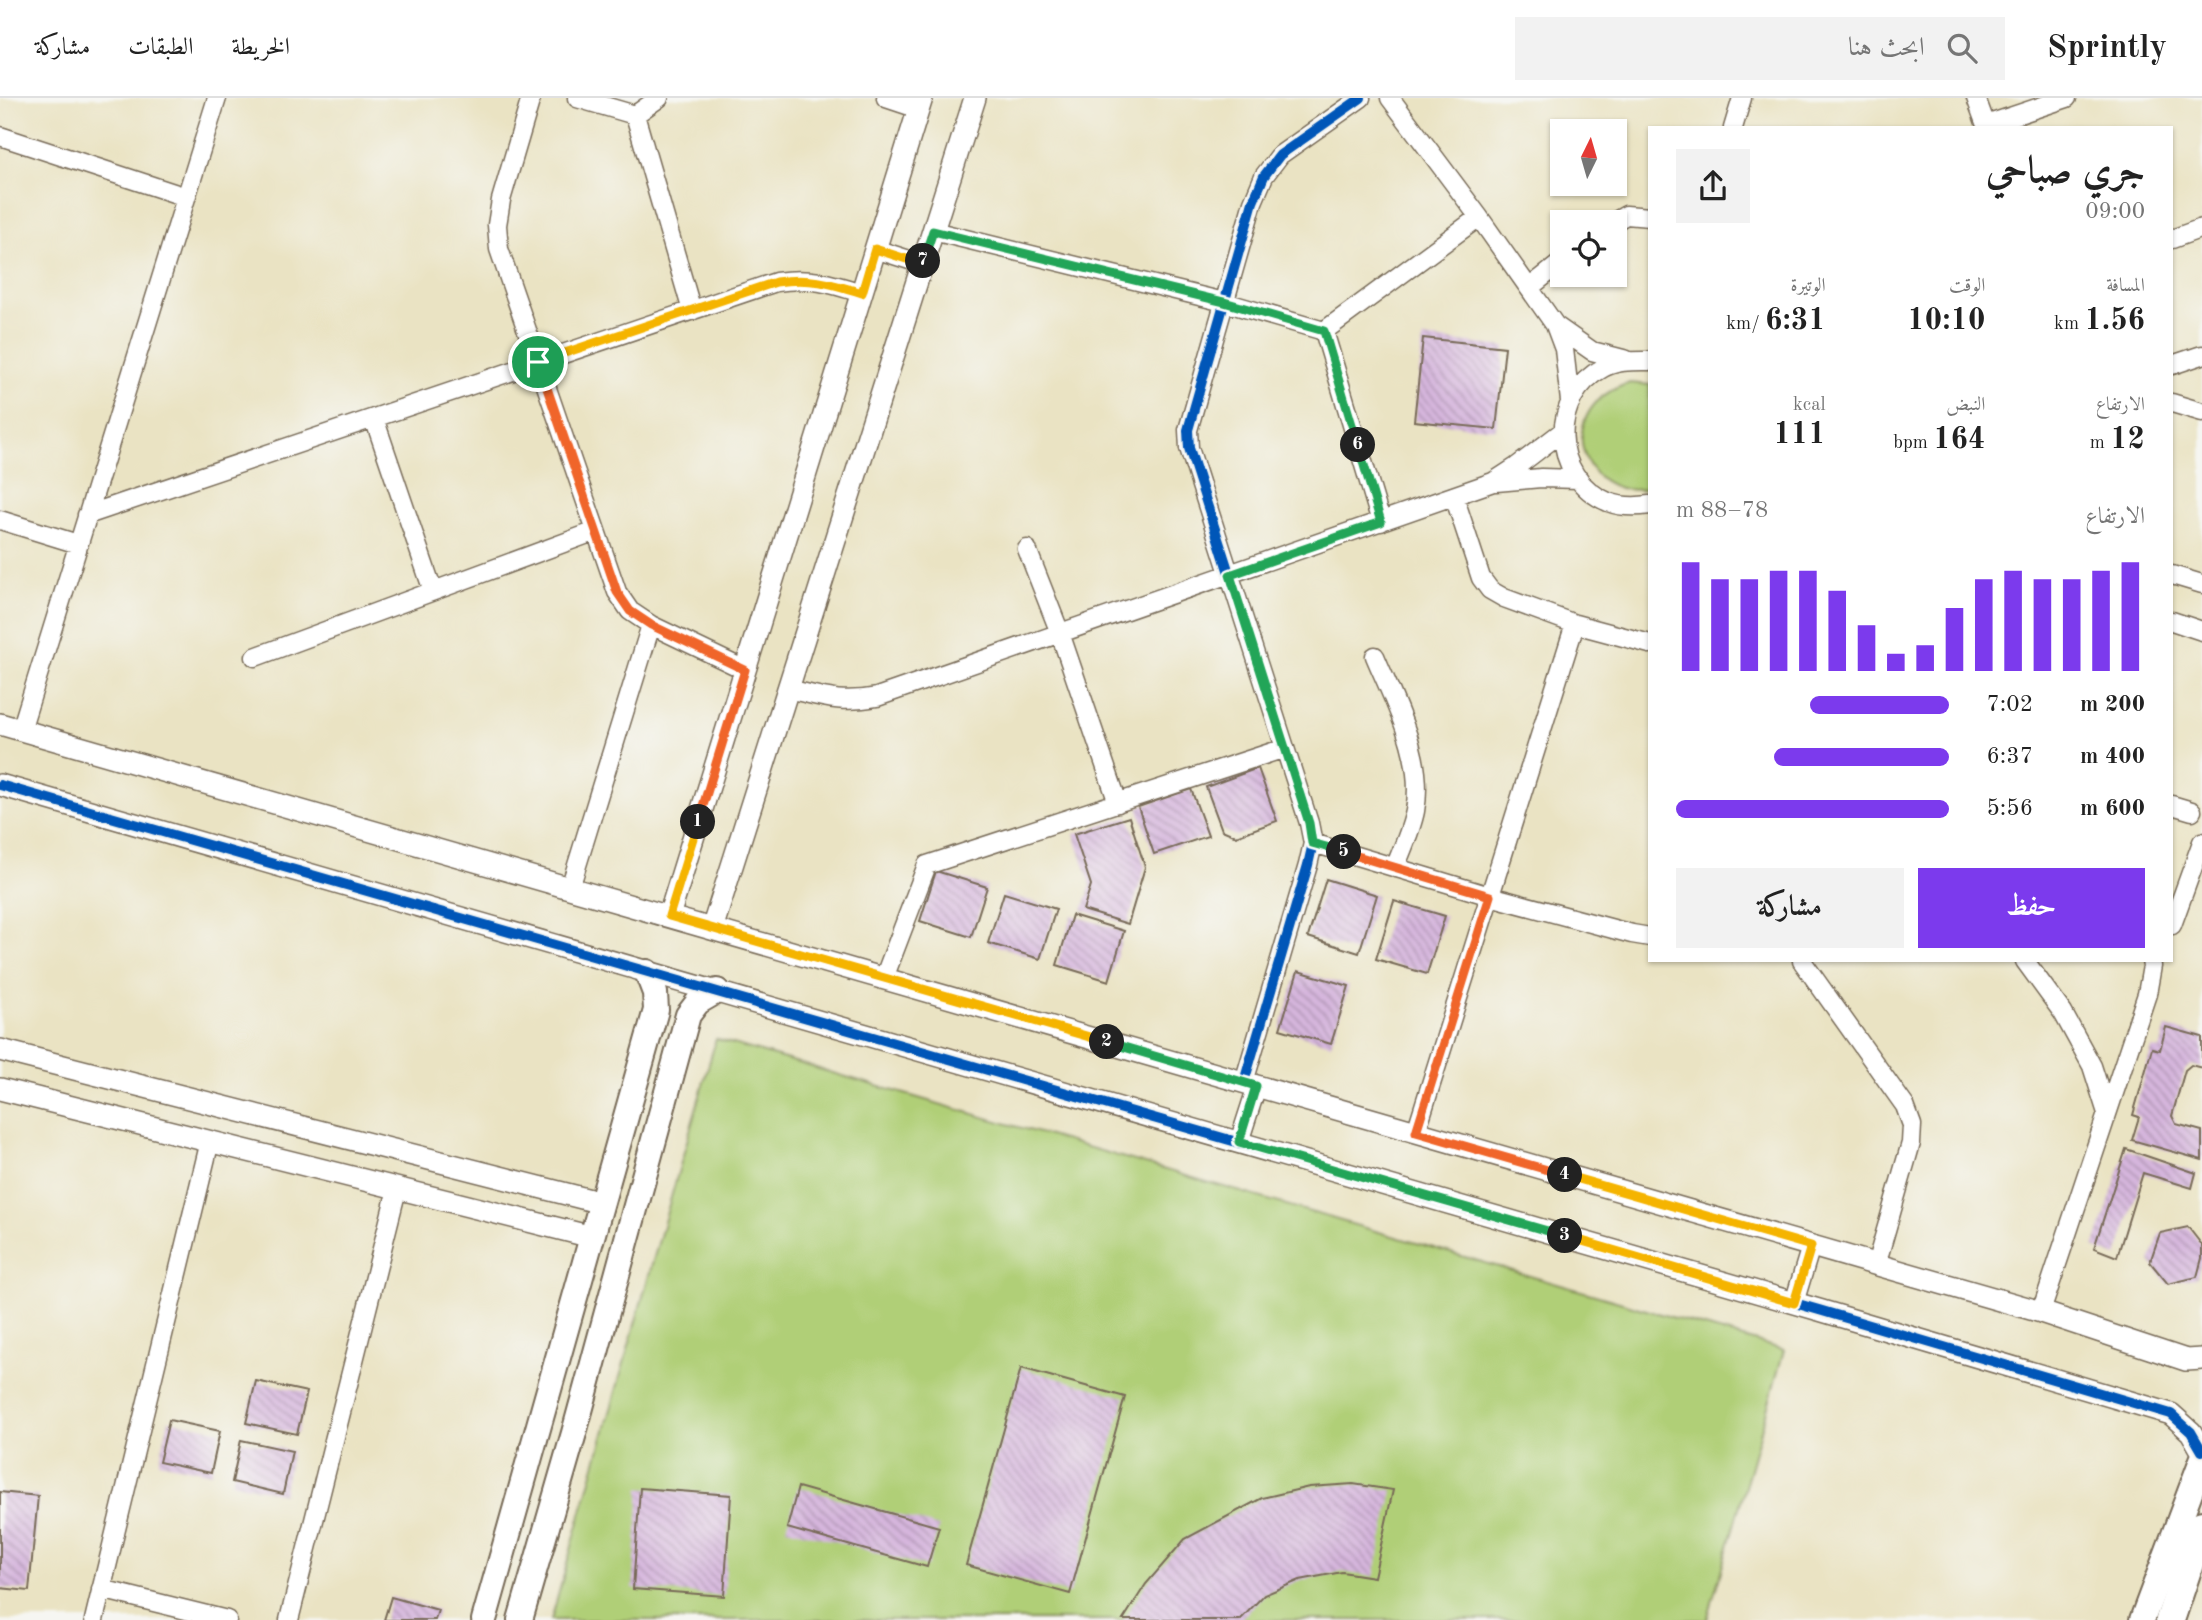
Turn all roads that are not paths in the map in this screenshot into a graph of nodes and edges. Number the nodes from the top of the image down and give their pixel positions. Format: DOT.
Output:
graph roads {
  1 [pos="216,98"];
  2 [pos="531,98"];
  3 [pos="577,98"];
  4 [pos="659,98"];
  5 [pos="887,98"];
  6 [pos="975,98"];
  7 [pos="1361,98"];
  8 [pos="1390,98"];
  9 [pos="1742,98"];
  10 [pos="1976,98"];
  11 [pos="2067,98"];
  12 [pos="920,103"];
  13 [pos="635,115"];
  14 [pos="1734,126"];
  15 [pos="1987,126"];
  16 [pos="0,136"];
  17 [pos="186,197"];
  18 [pos="1627,215"];
  19 [pos="1479,217"];
  20 [pos="1648,217"];
  21 [pos="2202,229"];
  22 [pos="933,231"];
  23 [pos="2173,239"];
  24 [pos="875,249"];
  25 [pos="922,264"];
  26 [pos="1550,272"];
  27 [pos="1530,288"];
  28 [pos="862,293"];
  29 [pos="1224,302"];
  30 [pos="692,310"];
  31 [pos="1556,325"];
  32 [pos="1324,331"];
  33 [pos="2202,355"];
  34 [pos="1627,360"];
  35 [pos="1648,361"];
  36 [pos="538,362"];
  37 [pos="2173,365"];
  38 [pos="1570,401"];
  39 [pos="2173,403"];
  40 [pos="2202,412"];
  41 [pos="374,418"];
  42 [pos="1563,431"];
  43 [pos="1579,479"];
  44 [pos="1493,482"];
  45 [pos="1454,496"];
  46 [pos="1648,505"];
  47 [pos="88,515"];
  48 [pos="0,520"];
  49 [pos="1381,522"];
  50 [pos="596,531"];
  51 [pos="78,544"];
  52 [pos="1027,549"];
  53 [pos="1230,575"];
  54 [pos="2173,575"];
  55 [pos="2202,584"];
  56 [pos="433,591"];
  57 [pos="2173,621"];
  58 [pos="1575,624"];
  59 [pos="651,625"];
  60 [pos="2202,631"];
  61 [pos="1060,633"];
  62 [pos="1648,644"];
  63 [pos="1375,656"];
  64 [pos="255,657"];
  65 [pos="745,670"];
  66 [pos="788,689"];
  67 [pos="0,724"];
  68 [pos="21,730"];
  69 [pos="1285,748"];
  70 [pos="0,785"];
  71 [pos="1118,803"];
  72 [pos="2173,805"];
  73 [pos="2192,811"];
  74 [pos="2202,842"];
  75 [pos="1312,843"];
  76 [pos="1395,868"];
  77 [pos="570,888"];
  78 [pos="1490,896"];
  79 [pos="669,916"];
  80 [pos="2173,922"];
  81 [pos="712,929"];
  82 [pos="1648,937"];
  83 [pos="1803,962"];
  84 [pos="2026,962"];
  85 [pos="2153,963"];
  86 [pos="647,972"];
  87 [pos="884,978"];
  88 [pos="717,991"];
  89 [pos="0,1050"];
  90 [pos="76,1069"];
  91 [pos="1250,1084"];
  92 [pos="0,1089"];
  93 [pos="66,1105"];
  94 [pos="2107,1113"];
  95 [pos="1416,1132"];
  96 [pos="210,1142"];
  97 [pos="1239,1142"];
  98 [pos="397,1189"];
  99 [pos="602,1203"];
  100 [pos="592,1237"];
  101 [pos="1811,1246"];
  102 [pos="1876,1265"];
  103 [pos="1794,1303"];
  104 [pos="2041,1312"];
  105 [pos="2202,1359"];
  106 [pos="2202,1451"];
  107 [pos="2202,1460"];
  108 [pos="2202,1525"];
  109 [pos="101,1588"];
  110 [pos="94,1620"];
  111 [pos="227,1620"];
  112 [pos="289,1620"];
  113 [pos="484,1620"];
  114 [pos="520,1620"];
  115 [pos="2141,1620"];
  116 [pos="2170,1620"];
  1 -- 17 [label="street"];
  2 -- 36 [label="street"];
  3 -- 13 [label="street"];
  4 -- 13 [label="street"];
  5 -- 12 [label="street"];
  6 -- 22 [label="street"];
  7 -- 29 [label="street"];
  8 -- 19 [label="street"];
  9 -- 14 [label="street"];
  10 -- 15 [label="street"];
  11 -- 15 [label="street"];
  12 -- 24 [label="street"];
  13 -- 30 [label="street"];
  16 -- 17 [label="street"];
  17 -- 47 [label="street"];
  18 -- 20 [label="street"];
  19 -- 27 [label="street"];
  19 -- 32 [label="street"];
  21 -- 23 [label="street"];
  22 -- 25 [label="street"];
  22 -- 29 [label="street"];
  24 -- 25 [label="street"];
  24 -- 28 [label="street"];
  25 -- 66 [label="street"];
  26 -- 27 [label="street"];
  27 -- 31 [label="street"];
  28 -- 30 [label="street"];
  28 -- 65 [label="street"];
  29 -- 32 [label="street"];
  29 -- 53 [label="street"];
  30 -- 36 [label="street"];
  31 -- 34 [label="street"];
  31 -- 38 [label="street"];
  32 -- 49 [label="street"];
  33 -- 37 [label="street"];
  34 -- 35 [label="street"];
  34 -- 38 [label="street"];
  36 -- 41 [label="street"];
  36 -- 50 [label="street"];
  38 -- 42 [label="street"];
  39 -- 40 [label="street"];
  41 -- 47 [label="street"];
  41 -- 56 [label="street"];
  42 -- 43 [label="street"];
  42 -- 44 [label="street"];
  43 -- 44 [label="street"];
  43 -- 46 [label="street"];
  44 -- 45 [label="street"];
  45 -- 49 [label="street"];
  45 -- 58 [label="street"];
  47 -- 51 [label="street"];
  48 -- 51 [label="street"];
  49 -- 53 [label="street"];
  50 -- 56 [label="street"];
  50 -- 59 [label="street"];
  51 -- 68 [label="street"];
  52 -- 61 [label="street"];
  53 -- 61 [label="street"];
  53 -- 69 [label="street"];
  54 -- 55 [label="street"];
  56 -- 64 [label="street"];
  57 -- 60 [label="street"];
  58 -- 62 [label="street"];
  58 -- 78 [label="street"];
  59 -- 65 [label="street"];
  59 -- 77 [label="street"];
  61 -- 66 [label="street"];
  61 -- 71 [label="street"];
  63 -- 76 [label="street"];
  65 -- 79 [label="street"];
  66 -- 81 [label="street"];
  67 -- 68 [label="street"];
  68 -- 77 [label="street"];
  69 -- 71 [label="street"];
  69 -- 75 [label="street"];
  70 -- 86 [label="street"];
  71 -- 87 [label="street"];
  72 -- 73 [label="street"];
  74 -- 80 [label="street"];
  75 -- 76 [label="street"];
  75 -- 91 [label="street"];
  76 -- 78 [label="street"];
  77 -- 79 [label="street"];
  78 -- 82 [label="street"];
  78 -- 95 [label="street"];
  79 -- 81 [label="street"];
  81 -- 87 [label="street"];
  83 -- 102 [label="street"];
  84 -- 94 [label="street"];
  85 -- 94 [label="street"];
  86 -- 88 [label="street"];
  86 -- 99 [label="main road"];
  87 -- 91 [label="street"];
  88 -- 97 [label="street"];
  88 -- 114 [label="main road"];
  89 -- 90 [label="street"];
  90 -- 93 [label="street"];
  90 -- 99 [label="street"];
  91 -- 95 [label="street"];
  91 -- 97 [label="street"];
  92 -- 93 [label="street"];
  93 -- 96 [label="street"];
  94 -- 104 [label="street"];
  95 -- 101 [label="street"];
  96 -- 98 [label="street"];
  96 -- 109 [label="street"];
  97 -- 103 [label="street"];
  98 -- 100 [label="street"];
  98 -- 112 [label="street"];
  99 -- 100 [label="main road"];
  100 -- 113 [label="main road"];
  101 -- 102 [label="street"];
  101 -- 103 [label="street"];
  102 -- 104 [label="street"];
  103 -- 106 [label="street"];
  104 -- 105 [label="street"];
  107 -- 115 [label="main road"];
  108 -- 116 [label="highway"];
  109 -- 110 [label="street"];
  109 -- 111 [label="street"];
}
